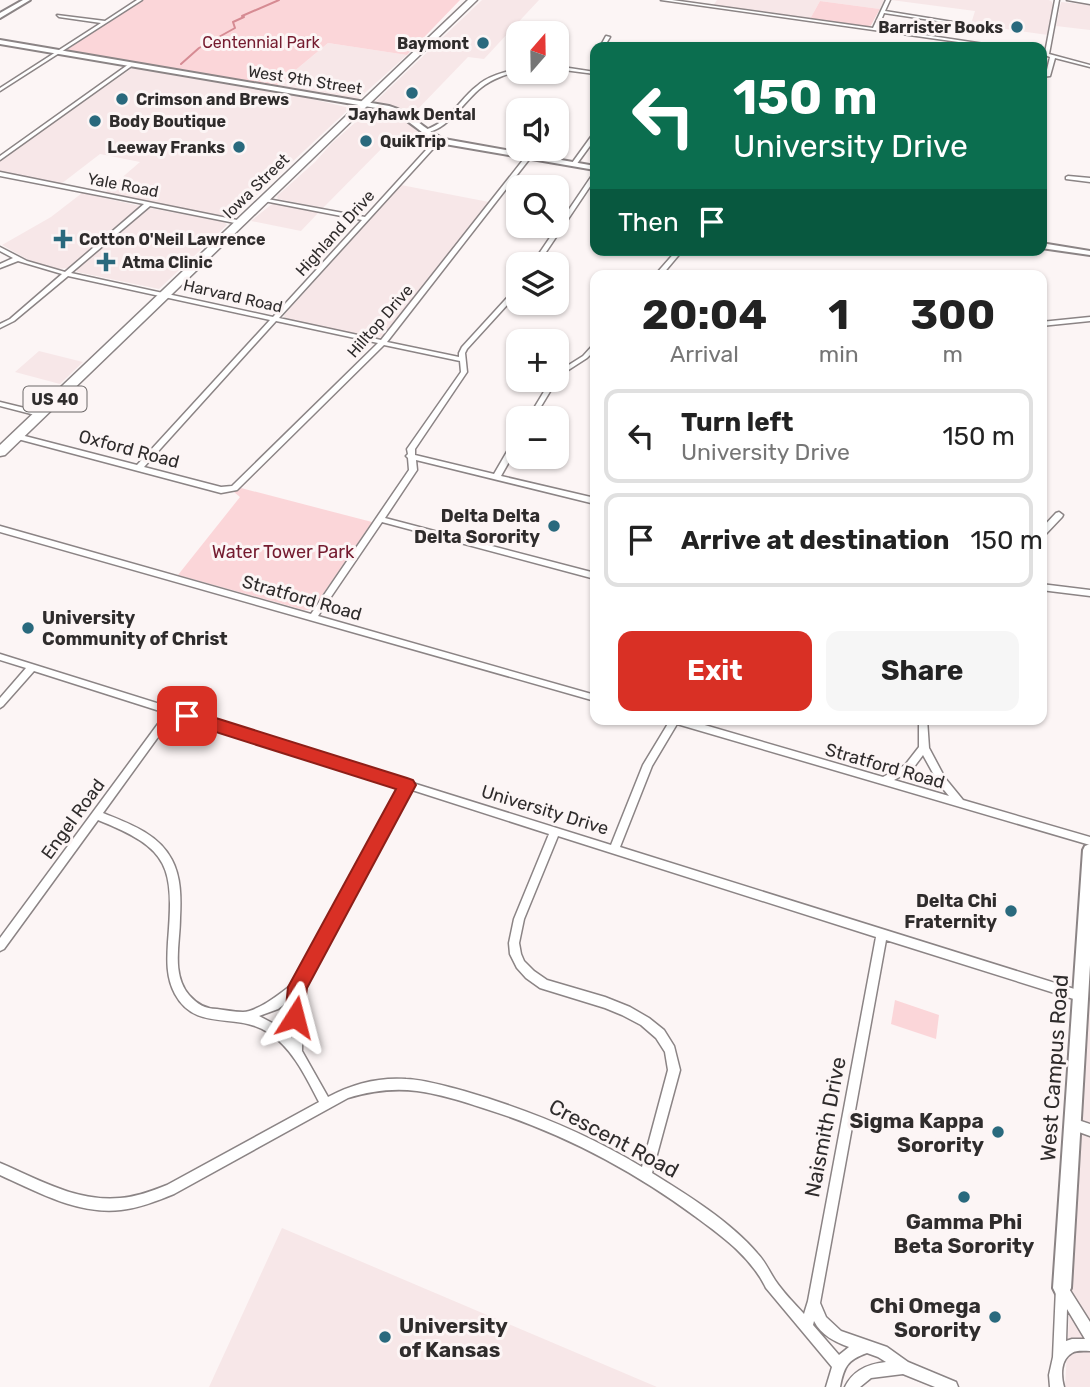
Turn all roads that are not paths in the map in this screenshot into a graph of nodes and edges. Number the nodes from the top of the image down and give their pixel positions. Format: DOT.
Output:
graph roads {
  1 [pos="27,0"];
  2 [pos="140,0"];
  3 [pos="663,0"];
  4 [pos="888,0"];
  5 [pos="1056,0"];
  6 [pos="1071,0"];
  7 [pos="471,1"];
  8 [pos="1090,2"];
  9 [pos="883,12"];
  10 [pos="0,16"];
  11 [pos="59,16"];
  12 [pos="105,22"];
  13 [pos="957,23"];
  14 [pos="875,29"];
  15 [pos="608,37"];
  16 [pos="0,41"];
  17 [pos="604,42"];
  18 [pos="967,42"];
  19 [pos="58,52"];
  20 [pos="1047,54"];
  21 [pos="131,65"];
  22 [pos="1090,66"];
  23 [pos="569,68"];
  24 [pos="590,70"];
  25 [pos="506,75"];
  26 [pos="1047,75"];
  27 [pos="0,90"];
  28 [pos="363,104"];
  29 [pos="424,132"];
  30 [pos="438,140"];
  31 [pos="590,143"];
  32 [pos="506,152"];
  33 [pos="0,158"];
  34 [pos="525,161"];
  35 [pos="557,161"];
  36 [pos="574,164"];
  37 [pos="590,167"];
  38 [pos="0,174"];
  39 [pos="1068,178"];
  40 [pos="1090,180"];
  41 [pos="590,182"];
  42 [pos="264,200"];
  43 [pos="148,204"];
  44 [pos="367,219"];
  45 [pos="240,222"];
  46 [pos="1047,246"];
  47 [pos="0,248"];
  48 [pos="543,252"];
  49 [pos="1090,253"];
  50 [pos="675,256"];
  51 [pos="17,259"];
  52 [pos="0,266"];
  53 [pos="662,270"];
  54 [pos="66,274"];
  55 [pos="164,295"];
  56 [pos="506,302"];
  57 [pos="1090,319"];
  58 [pos="274,320"];
  59 [pos="1047,323"];
  60 [pos="0,326"];
  61 [pos="382,343"];
  62 [pos="590,352"];
  63 [pos="463,360"];
  64 [pos="569,368"];
  65 [pos="0,404"];
  66 [pos="39,414"];
  67 [pos="17,436"];
  68 [pos="0,452"];
  69 [pos="410,456"];
  70 [pos="506,460"];
  71 [pos="139,468"];
  72 [pos="496,477"];
  73 [pos="234,488"];
  74 [pos="590,500"];
  75 [pos="1059,515"];
  76 [pos="380,519"];
  77 [pos="1047,528"];
  78 [pos="0,529"];
  79 [pos="590,575"];
  80 [pos="1047,588"];
  81 [pos="1090,593"];
  82 [pos="313,618"];
  83 [pos="0,657"];
  84 [pos="32,667"];
  85 [pos="590,697"];
  86 [pos="0,704"];
  87 [pos="172,711"];
  88 [pos="670,725"];
  89 [pos="690,725"];
  90 [pos="923,725"];
  91 [pos="924,748"];
  92 [pos="883,782"];
  93 [pos="407,785"];
  94 [pos="963,805"];
  95 [pos="96,815"];
  96 [pos="555,831"];
  97 [pos="1090,841"];
  98 [pos="614,850"];
  99 [pos="1090,850"];
  100 [pos="883,934"];
  101 [pos="0,946"];
  102 [pos="298,987"];
  103 [pos="1080,996"];
  104 [pos="245,1017"];
  105 [pos="297,1049"];
  106 [pos="327,1104"];
  107 [pos="1071,1124"];
  108 [pos="1090,1130"];
  109 [pos="0,1169"];
  110 [pos="645,1176"];
  111 [pos="1062,1288"];
  112 [pos="814,1301"];
  113 [pos="806,1327"];
  114 [pos="1090,1334"];
  115 [pos="1090,1345"];
  116 [pos="865,1348"];
  117 [pos="1059,1356"];
  118 [pos="838,1364"];
  119 [pos="903,1367"];
  120 [pos="1055,1384"];
  121 [pos="833,1387"];
  122 [pos="852,1387"];
  123 [pos="951,1387"];
  1 -- 10 [label="street"];
  2 -- 12 [label="street"];
  3 -- 14 [label="street"];
  4 -- 9 [label="street"];
  5 -- 20 [label="street"];
  6 -- 8 [label="highway"];
  7 -- 28 [label="highway, Iowa Street / US 40"];
  9 -- 13 [label="street"];
  9 -- 14 [label="street"];
  11 -- 12 [label="street"];
  12 -- 19 [label="street"];
  14 -- 18 [label="street"];
  15 -- 17 [label="street"];
  16 -- 19 [label="street, West 9th Street"];
  19 -- 21 [label="street, West 9th Street"];
  19 -- 27 [label="street"];
  20 -- 22 [label="street"];
  20 -- 26 [label="street"];
  21 -- 28 [label="street, West 9th Street"];
  21 -- 33 [label="street"];
  23 -- 24 [label="street"];
  25 -- 29 [label="street"];
  28 -- 29 [label="street, West 9th Street"];
  28 -- 42 [label="highway, Iowa Street / US 40"];
  29 -- 30 [label="street, West 9th Street"];
  30 -- 32 [label="street, West 9th Street"];
  30 -- 44 [label="street, Highland Drive"];
  31 -- 36 [label="street"];
  34 -- 61 [label="street, Hilltop Drive"];
  35 -- 36 [label="street, West 9th Street"];
  36 -- 37 [label="street, West 9th Street"];
  38 -- 43 [label="street, Yale Road"];
  39 -- 40 [label="street"];
  41 -- 48 [label="street"];
  42 -- 44 [label="street"];
  42 -- 45 [label="highway, Iowa Street / US 40"];
  43 -- 45 [label="street, Yale Road"];
  43 -- 54 [label="street"];
  44 -- 58 [label="street, Highland Drive"];
  45 -- 55 [label="highway, Iowa Street / US 40"];
  46 -- 49 [label="street"];
  47 -- 51 [label="street, Harvard Road"];
  50 -- 53 [label="street"];
  51 -- 52 [label="street"];
  51 -- 54 [label="street, Harvard Road"];
  54 -- 55 [label="street, Harvard Road"];
  54 -- 60 [label="street"];
  55 -- 58 [label="street, Harvard Road"];
  55 -- 66 [label="highway, Iowa Street / US 40"];
  56 -- 63 [label="street"];
  57 -- 59 [label="street"];
  58 -- 61 [label="street, Harvard Road"];
  58 -- 71 [label="street, Highland Drive"];
  61 -- 63 [label="street, Harvard Road"];
  61 -- 73 [label="street, Hilltop Drive"];
  62 -- 64 [label="street"];
  63 -- 69 [label="street"];
  65 -- 66 [label="street"];
  66 -- 67 [label="highway, Iowa Street / US 40"];
  67 -- 68 [label="highway, Iowa Street / US 40"];
  67 -- 71 [label="street, Oxford Road"];
  69 -- 72 [label="street"];
  69 -- 76 [label="street"];
  70 -- 72 [label="street"];
  71 -- 73 [label="street, Oxford Road"];
  72 -- 74 [label="street"];
  75 -- 77 [label="street"];
  76 -- 79 [label="street"];
  76 -- 82 [label="street"];
  78 -- 82 [label="street, Stratford Road"];
  80 -- 81 [label="street"];
  82 -- 85 [label="street, Stratford Road"];
  83 -- 84 [label="street, University Drive"];
  84 -- 86 [label="street"];
  84 -- 87 [label="street, University Drive"];
  87 -- 93 [label="street, University Drive"];
  87 -- 95 [label="street, Engel Road"];
  88 -- 98 [label="street"];
  89 -- 92 [label="street, Stratford Road"];
  90 -- 91 [label="street"];
  91 -- 92 [label="street"];
  91 -- 94 [label="street"];
  92 -- 94 [label="street, Stratford Road"];
  93 -- 96 [label="street, University Drive"];
  93 -- 102 [label="street"];
  94 -- 97 [label="street, Stratford Road"];
  95 -- 101 [label="street, Engel Road"];
  95 -- 104 [label="street"];
  96 -- 98 [label="street, University Drive"];
  96 -- 110 [label="street"];
  98 -- 100 [label="street, University Drive"];
  99 -- 103 [label="street, West Campus Road"];
  100 -- 103 [label="street, University Drive"];
  100 -- 112 [label="street, Naismith Drive"];
  102 -- 104 [label="street"];
  102 -- 105 [label="street"];
  103 -- 107 [label="street, West Campus Road"];
  104 -- 105 [label="street"];
  105 -- 106 [label="street"];
  106 -- 109 [label="street, Crescent Road"];
  106 -- 110 [label="street, Crescent Road"];
  107 -- 108 [label="street"];
  107 -- 111 [label="street, West Campus Road"];
  110 -- 113 [label="street, Crescent Road"];
  111 -- 114 [label="street"];
  111 -- 117 [label="street, West Campus Road"];
  112 -- 113 [label="street, Naismith Drive"];
  112 -- 116 [label="street"];
  113 -- 118 [label="street, Crescent Road"];
  115 -- 117 [label="street"];
  116 -- 118 [label="street"];
  116 -- 119 [label="street"];
  117 -- 120 [label="street, West Campus Road"];
  118 -- 121 [label="street"];
  119 -- 122 [label="street"];
  119 -- 123 [label="street"];
}
